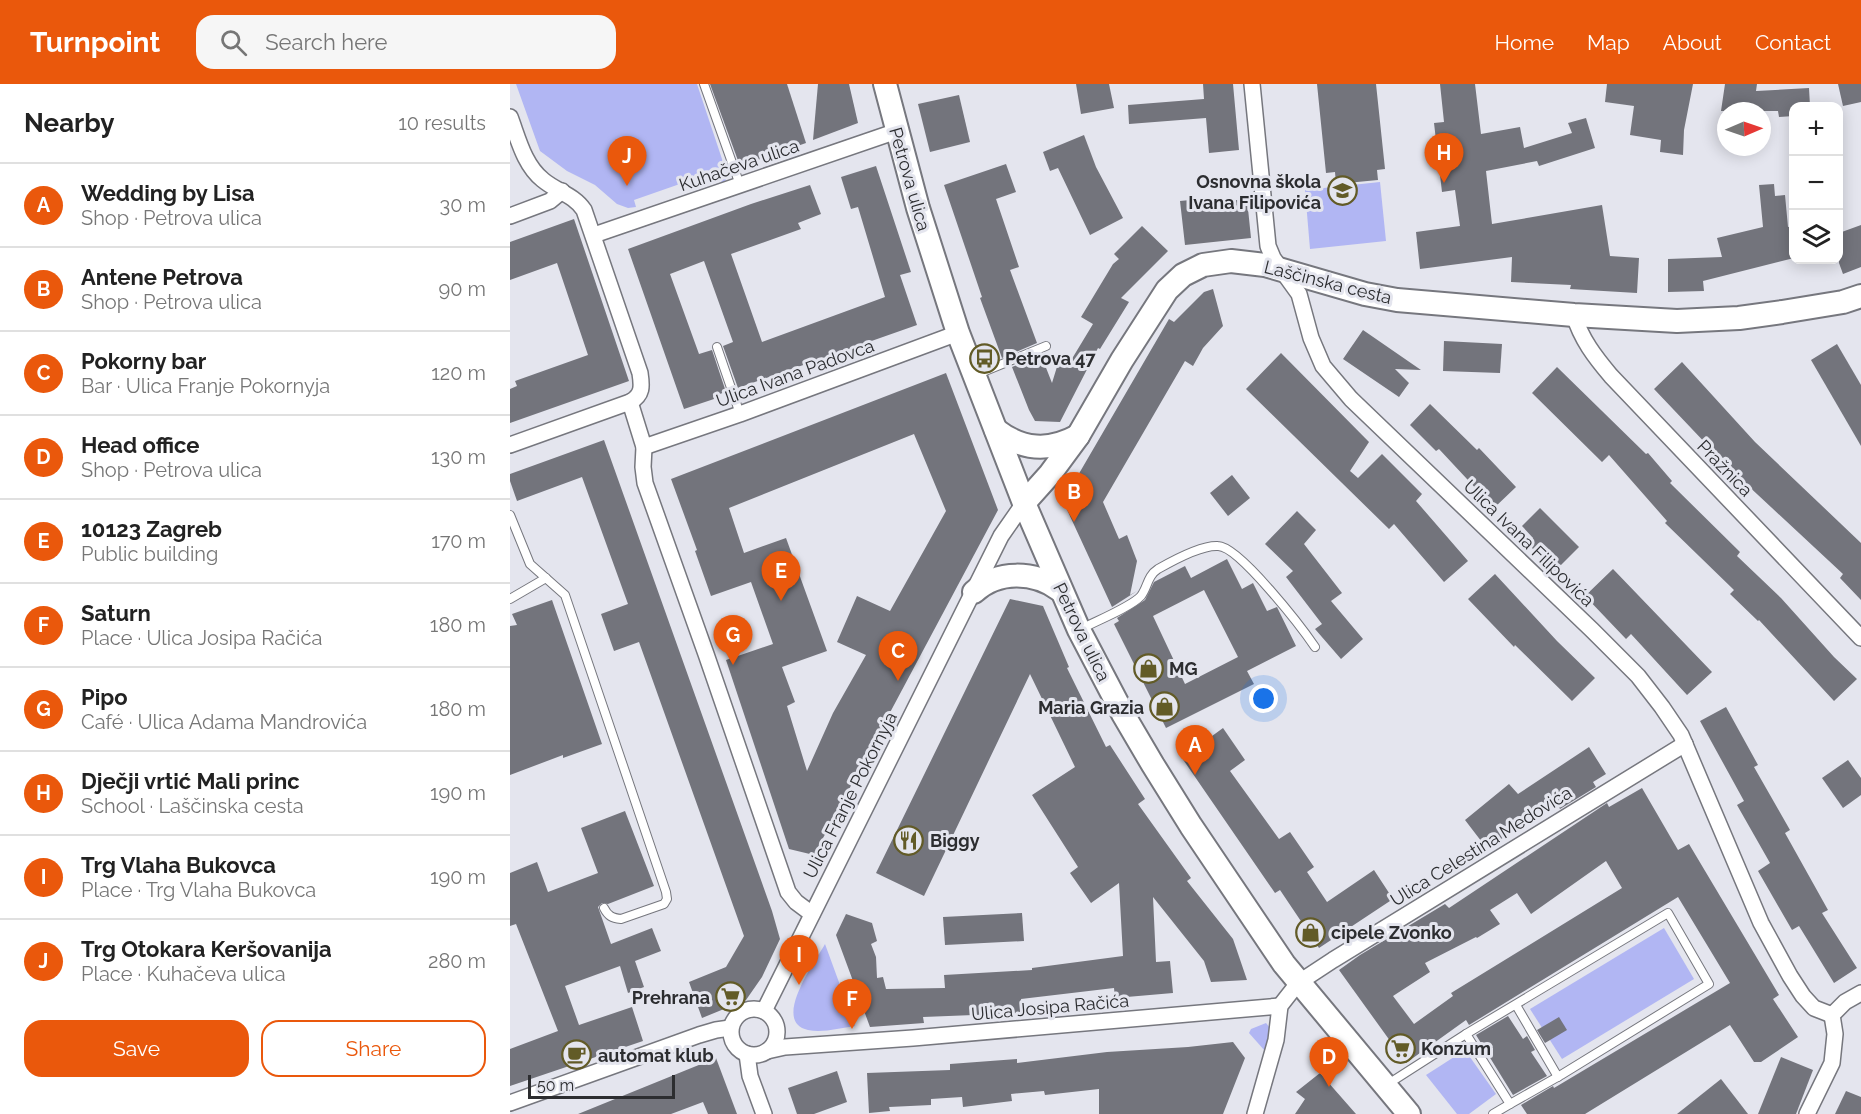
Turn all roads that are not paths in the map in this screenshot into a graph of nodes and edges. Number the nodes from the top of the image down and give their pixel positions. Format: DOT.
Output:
graph roads {
  1 [pos="704,84"];
  2 [pos="885,84"];
  3 [pos="1252,84"];
  4 [pos="510,117"];
  5 [pos="897,131"];
  6 [pos="740,185"];
  7 [pos="562,191"];
  8 [pos="510,216"];
  9 [pos="594,235"];
  10 [pos="1281,269"];
  11 [pos="1861,296"];
  12 [pos="1574,315"];
  13 [pos="958,333"];
  14 [pos="1046,346"];
  15 [pos="717,347"];
  16 [pos="974,376"];
  17 [pos="630,402"];
  18 [pos="740,414"];
  19 [pos="996,430"];
  20 [pos="1078,436"];
  21 [pos="510,445"];
  22 [pos="644,447"];
  23 [pos="1024,503"];
  24 [pos="510,514"];
  25 [pos="546,578"];
  26 [pos="1060,590"];
  27 [pos="974,592"];
  28 [pos="511,595"];
  29 [pos="1079,630"];
  30 [pos="1861,638"];
  31 [pos="1316,647"];
  32 [pos="1684,744"];
  33 [pos="604,908"];
  34 [pos="812,914"];
  35 [pos="1298,983"];
  36 [pos="1861,993"];
  37 [pos="1516,1005"];
  38 [pos="1280,1006"];
  39 [pos="764,1011"];
  40 [pos="1833,1015"];
  41 [pos="730,1028"];
  42 [pos="1466,1034"];
  43 [pos="767,1051"];
  44 [pos="747,1054"];
  45 [pos="1558,1077"];
  46 [pos="1384,1086"];
  47 [pos="510,1102"];
  48 [pos="1510,1104"];
  49 [pos="764,1114"];
  50 [pos="1255,1114"];
  51 [pos="1409,1114"];
  52 [pos="1493,1114"];
  53 [pos="1807,1114"];
  1 -- 6 [label="lane"];
  2 -- 5 [label="street, Petrova ulica"];
  3 -- 10 [label="street, Ulica Ivana Filipovića"];
  4 -- 7 [label="street"];
  5 -- 6 [label="street, Kuhačeva ulica"];
  5 -- 13 [label="street, Petrova ulica"];
  6 -- 9 [label="street, Kuhačeva ulica"];
  7 -- 8 [label="street"];
  7 -- 9 [label="street"];
  9 -- 17 [label="street"];
  10 -- 12 [label="street, Laščinska cesta"];
  10 -- 20 [label="street, Laščinska cesta"];
  10 -- 32 [label="street, Ulica Ivana Filipovića"];
  11 -- 12 [label="street, Laščinska cesta"];
  12 -- 30 [label="street, Pražnica"];
  13 -- 16 [label="street, Petrova ulica"];
  13 -- 18 [label="street, Ulica Ivana Padovca"];
  14 -- 16 [label="lane"];
  15 -- 18 [label="lane"];
  16 -- 19 [label="street, Petrova ulica"];
  17 -- 21 [label="street"];
  17 -- 22 [label="street"];
  18 -- 22 [label="street, Ulica Ivana Padovca"];
  19 -- 20 [label="street"];
  19 -- 23 [label="street, Petrova ulica"];
  20 -- 23 [label="street, Laščinska cesta"];
  22 -- 34 [label="street"];
  23 -- 26 [label="street, Petrova ulica"];
  23 -- 27 [label="street, Ulica Franje Pokornyja"];
  24 -- 25 [label="lane"];
  25 -- 28 [label="lane"];
  25 -- 33 [label="lane"];
  26 -- 27 [label="street"];
  26 -- 29 [label="street, Petrova ulica"];
  27 -- 34 [label="street, Ulica Franje Pokornyja"];
  29 -- 31 [label="lane"];
  29 -- 35 [label="street, Petrova ulica"];
  32 -- 35 [label="street, Ulica Celestina Medovića"];
  32 -- 40 [label="street, Ulica Ivana Filipovića"];
  34 -- 39 [label="street, Ulica Franje Pokornyja"];
  35 -- 38 [label="street, Ulica Celestina Medovića"];
  35 -- 46 [label="street, Petrova ulica"];
  36 -- 40 [label="street"];
  37 -- 42 [label="lane"];
  37 -- 45 [label="lane"];
  37 -- 45 [label="lane"];
  38 -- 43 [label="street, Ulica Josipa Račića"];
  38 -- 50 [label="street"];
  39 -- 41 [label="street"];
  39 -- 43 [label="street"];
  40 -- 53 [label="street"];
  41 -- 44 [label="street"];
  41 -- 47 [label="street"];
  42 -- 46 [label="lane"];
  42 -- 48 [label="lane"];
  43 -- 44 [label="street"];
  44 -- 49 [label="street"];
  45 -- 48 [label="lane"];
  46 -- 51 [label="street, Petrova ulica"];
  48 -- 52 [label="lane"];
}
